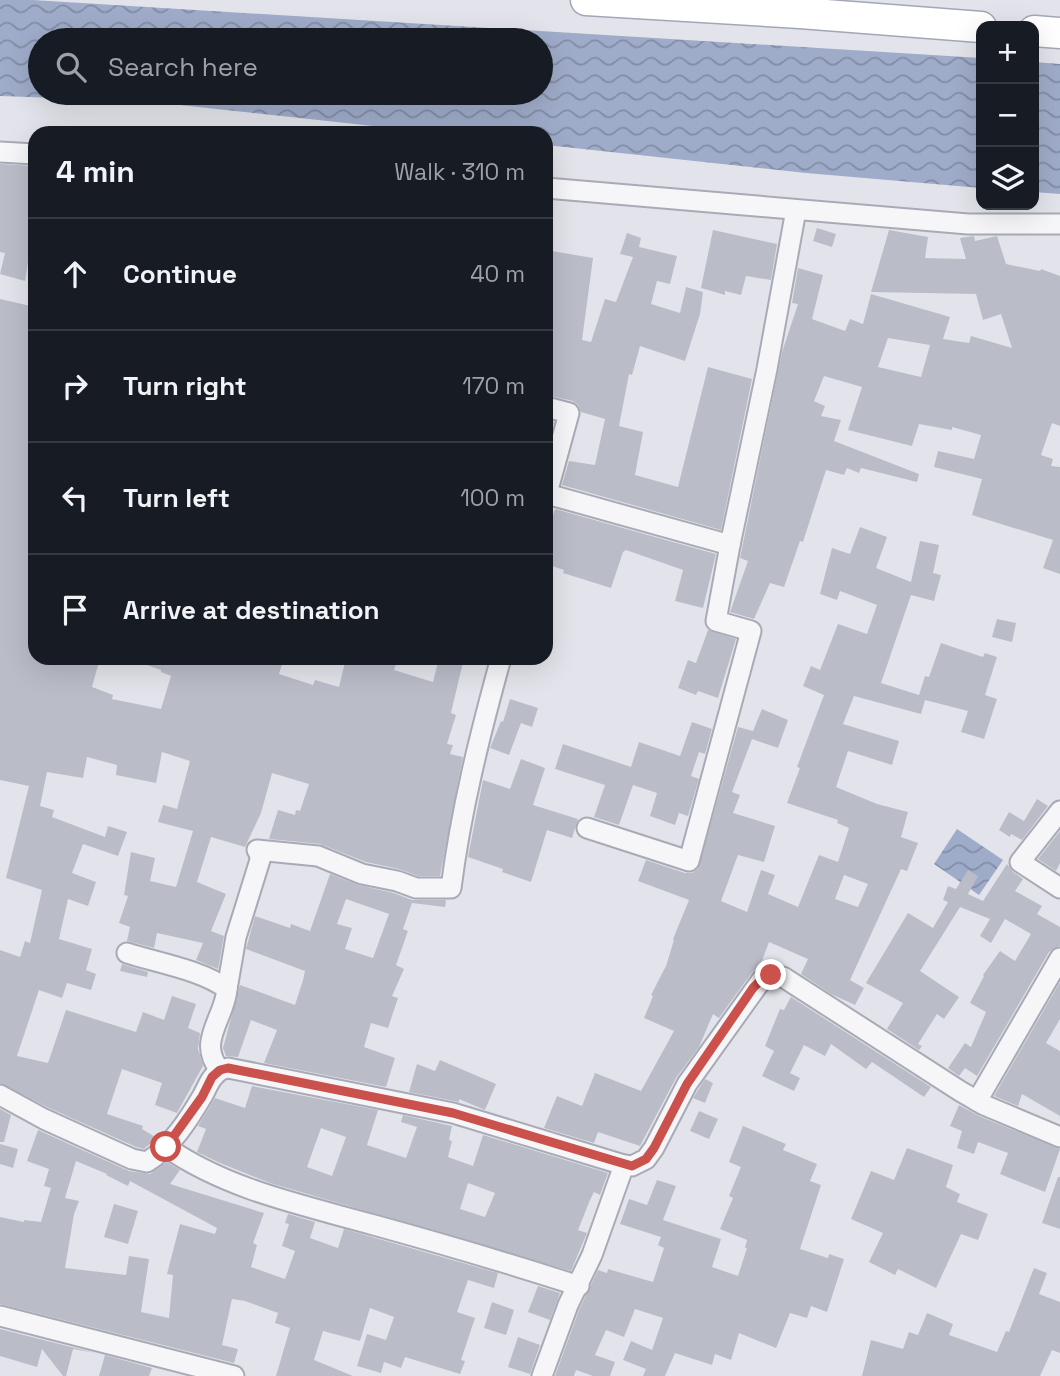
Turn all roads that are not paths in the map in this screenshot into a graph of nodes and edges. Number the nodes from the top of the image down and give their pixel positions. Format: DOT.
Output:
graph roads {
  1 [pos="586,0"];
  2 [pos="800,6"];
  3 [pos="976,26"];
  4 [pos="1039,31"];
  5 [pos="1060,33"];
  6 [pos="0,152"];
  7 [pos="28,154"];
  8 [pos="553,189"];
  9 [pos="796,210"];
  10 [pos="1060,224"];
  11 [pos="553,409"];
  12 [pos="553,470"];
  13 [pos="553,497"];
  14 [pos="730,545"];
  15 [pos="499,665"];
  16 [pos="1060,811"];
  17 [pos="587,828"];
  18 [pos="1060,888"];
  19 [pos="127,953"];
  20 [pos="1060,957"];
  21 [pos="227,989"];
  22 [pos="220,1070"];
  23 [pos="0,1095"];
  24 [pos="977,1101"];
  25 [pos="1060,1138"];
  26 [pos="166,1147"];
  27 [pos="624,1165"];
  28 [pos="579,1286"];
  29 [pos="0,1316"];
  30 [pos="234,1376"];
  31 [pos="542,1376"];
  1 -- 2 [label="main road"];
  2 -- 3 [label="main road"];
  4 -- 5 [label="main road"];
  6 -- 7 [label="street"];
  8 -- 9 [label="street"];
  9 -- 10 [label="street"];
  9 -- 14 [label="street"];
  11 -- 12 [label="street"];
  13 -- 14 [label="street"];
  14 -- 17 [label="street"];
  15 -- 21 [label="street"];
  16 -- 18 [label="street"];
  19 -- 21 [label="street"];
  20 -- 24 [label="street"];
  21 -- 22 [label="street"];
  22 -- 26 [label="street"];
  22 -- 27 [label="street"];
  23 -- 26 [label="street"];
  24 -- 25 [label="street"];
  24 -- 27 [label="street"];
  26 -- 28 [label="street"];
  27 -- 28 [label="street"];
  28 -- 31 [label="street"];
  29 -- 30 [label="street"];
}
